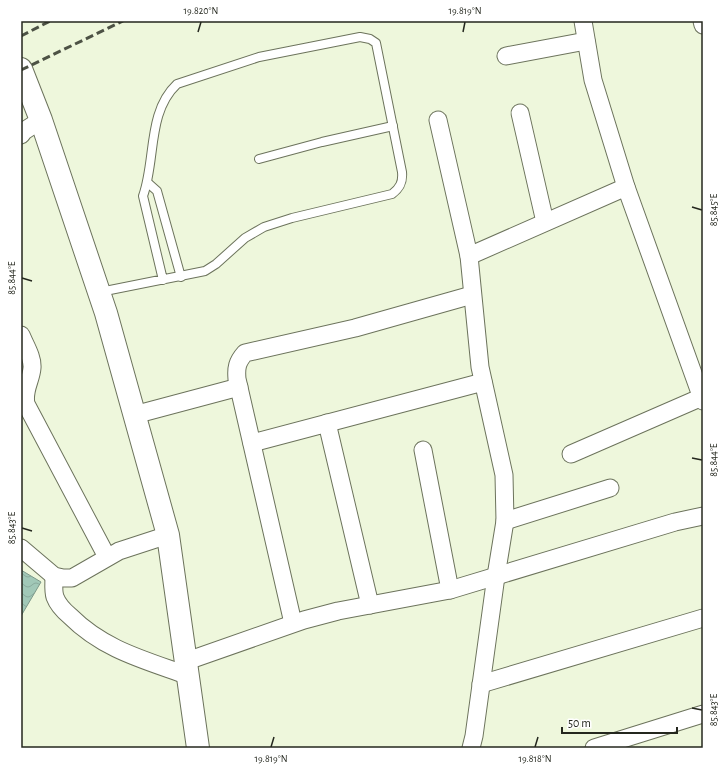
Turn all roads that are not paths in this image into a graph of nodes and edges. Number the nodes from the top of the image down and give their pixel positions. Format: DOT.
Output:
graph roads {
  1 [pos="583,21"];
  2 [pos="702,21"];
  3 [pos="703,25"];
  4 [pos="586,42"];
  5 [pos="506,56"];
  6 [pos="21,68"];
  7 [pos="520,113"];
  8 [pos="41,120"];
  9 [pos="438,120"];
  10 [pos="393,126"];
  11 [pos="21,135"];
  12 [pos="259,159"];
  13 [pos="148,182"];
  14 [pos="626,187"];
  15 [pos="545,222"];
  16 [pos="468,256"];
  17 [pos="180,277"];
  18 [pos="163,280"];
  19 [pos="99,292"];
  20 [pos="472,295"];
  21 [pos="21,335"];
  22 [pos="483,382"];
  23 [pos="239,387"];
  24 [pos="702,399"];
  25 [pos="134,415"];
  26 [pos="327,423"];
  27 [pos="252,443"];
  28 [pos="423,450"];
  29 [pos="571,454"];
  30 [pos="610,488"];
  31 [pos="703,516"];
  32 [pos="505,521"];
  33 [pos="168,535"];
  34 [pos="21,548"];
  35 [pos="107,557"];
  36 [pos="54,576"];
  37 [pos="496,576"];
  38 [pos="450,590"];
  39 [pos="370,606"];
  40 [pos="703,618"];
  41 [pos="293,623"];
  42 [pos="188,669"];
  43 [pos="481,684"];
  44 [pos="703,714"];
  45 [pos="198,748"];
  46 [pos="470,748"];
  47 [pos="594,748"];
  1 -- 4 [label="street"];
  2 -- 3 [label="street"];
  4 -- 5 [label="street"];
  4 -- 14 [label="street"];
  6 -- 8 [label="highway"];
  7 -- 15 [label="street"];
  8 -- 11 [label="street"];
  8 -- 19 [label="highway"];
  9 -- 16 [label="street"];
  10 -- 12 [label="lane"];
  10 -- 13 [label="lane"];
  10 -- 17 [label="lane"];
  13 -- 17 [label="lane"];
  13 -- 18 [label="lane"];
  14 -- 15 [label="street"];
  14 -- 24 [label="street"];
  15 -- 16 [label="street"];
  16 -- 20 [label="street"];
  17 -- 18 [label="lane"];
  18 -- 19 [label="lane"];
  19 -- 25 [label="highway"];
  20 -- 22 [label="street"];
  20 -- 23 [label="street"];
  21 -- 35 [label="street"];
  22 -- 26 [label="street"];
  22 -- 32 [label="street"];
  23 -- 25 [label="street"];
  23 -- 27 [label="street"];
  24 -- 29 [label="street"];
  25 -- 33 [label="highway"];
  26 -- 27 [label="street"];
  26 -- 39 [label="street"];
  27 -- 41 [label="street"];
  28 -- 38 [label="street"];
  30 -- 32 [label="street"];
  31 -- 37 [label="street"];
  32 -- 37 [label="street"];
  33 -- 35 [label="street"];
  33 -- 42 [label="highway"];
  34 -- 36 [label="street"];
  35 -- 36 [label="street"];
  36 -- 42 [label="street"];
  37 -- 38 [label="street"];
  37 -- 43 [label="street"];
  38 -- 39 [label="street"];
  39 -- 41 [label="street"];
  40 -- 43 [label="street"];
  41 -- 42 [label="street"];
  42 -- 45 [label="highway"];
  43 -- 46 [label="street"];
  44 -- 47 [label="street"];
}
